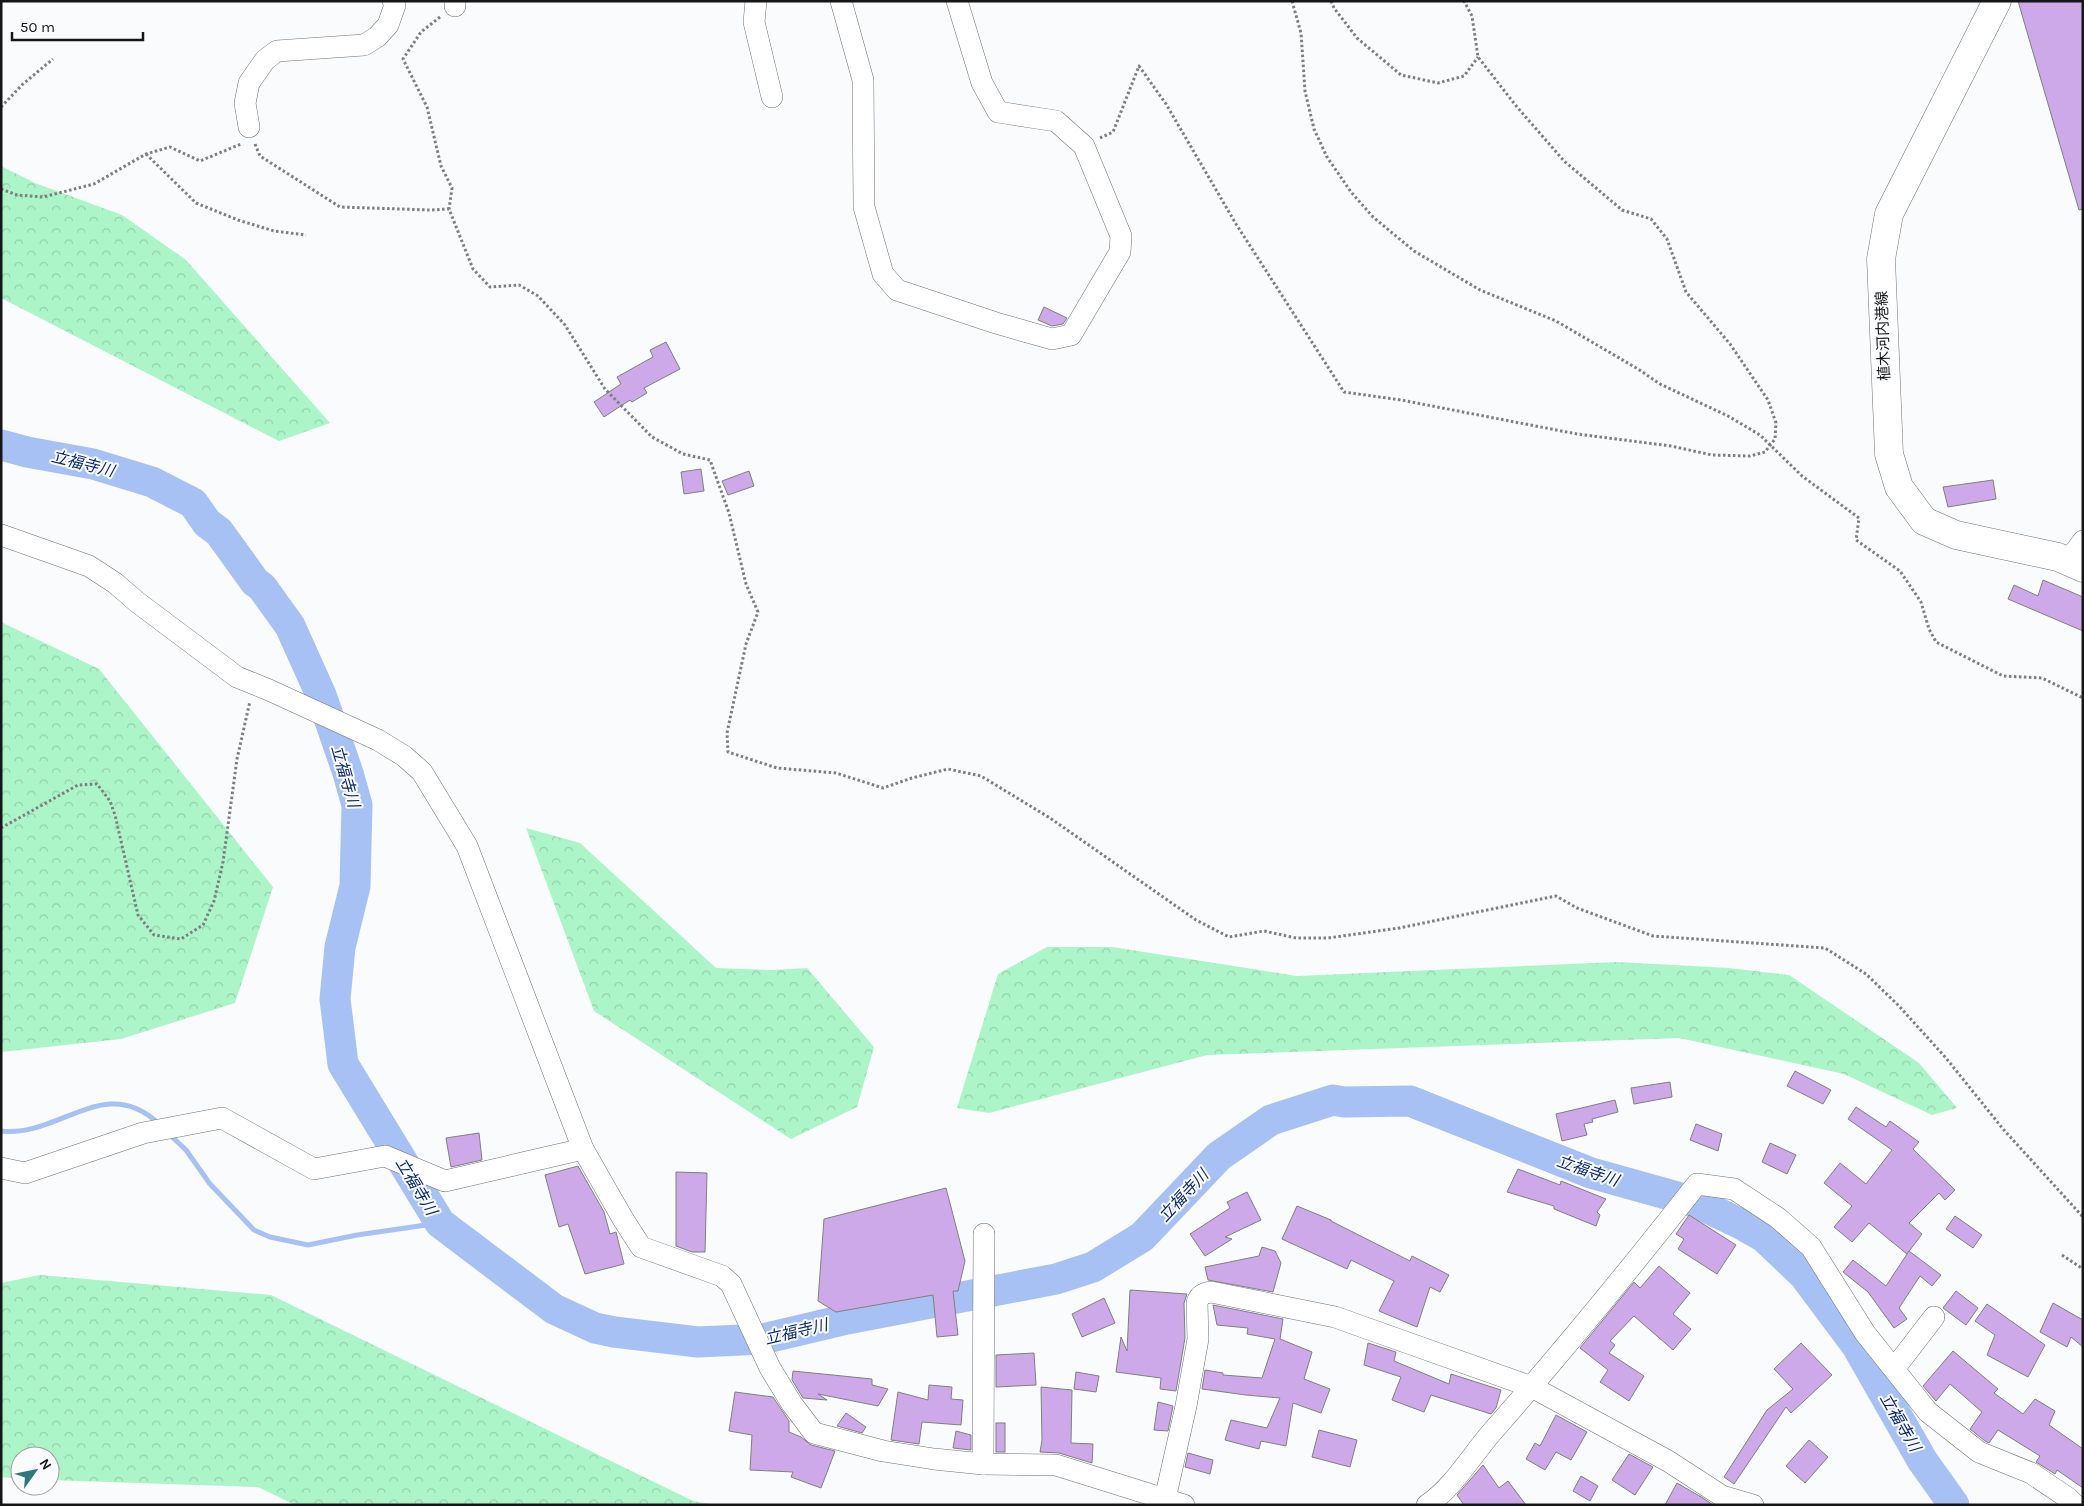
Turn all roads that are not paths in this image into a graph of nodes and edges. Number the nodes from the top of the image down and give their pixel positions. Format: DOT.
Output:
graph roads {
  1 [pos="394,1"];
  2 [pos="756,1"];
  3 [pos="841,1"];
  4 [pos="957,1"];
  5 [pos="1997,1"];
  6 [pos="772,98"];
  7 [pos="251,133"];
  8 [pos="1,535"];
  9 [pos="2078,557"];
  10 [pos="583,1149"];
  11 [pos="1,1168"];
  12 [pos="984,1234"];
  13 [pos="1934,1317"];
  14 [pos="1894,1369"];
  15 [pos="1532,1387"];
  16 [pos="983,1464"];
  17 [pos="1175,1502"];
  18 [pos="1427,1505"];
  19 [pos="1752,1505"];
  20 [pos="2075,1505"];
  1 -- 7 [label="street"];
  2 -- 6 [label="street"];
  3 -- 4 [label="street"];
  5 -- 9 [label="main road, 植木河内港線"];
  8 -- 10 [label="street"];
  10 -- 11 [label="street"];
  10 -- 16 [label="street"];
  12 -- 16 [label="street"];
  13 -- 14 [label="street"];
  14 -- 15 [label="street"];
  14 -- 20 [label="street"];
  15 -- 17 [label="street"];
  15 -- 18 [label="street"];
  15 -- 19 [label="street"];
  16 -- 17 [label="street"];
}
